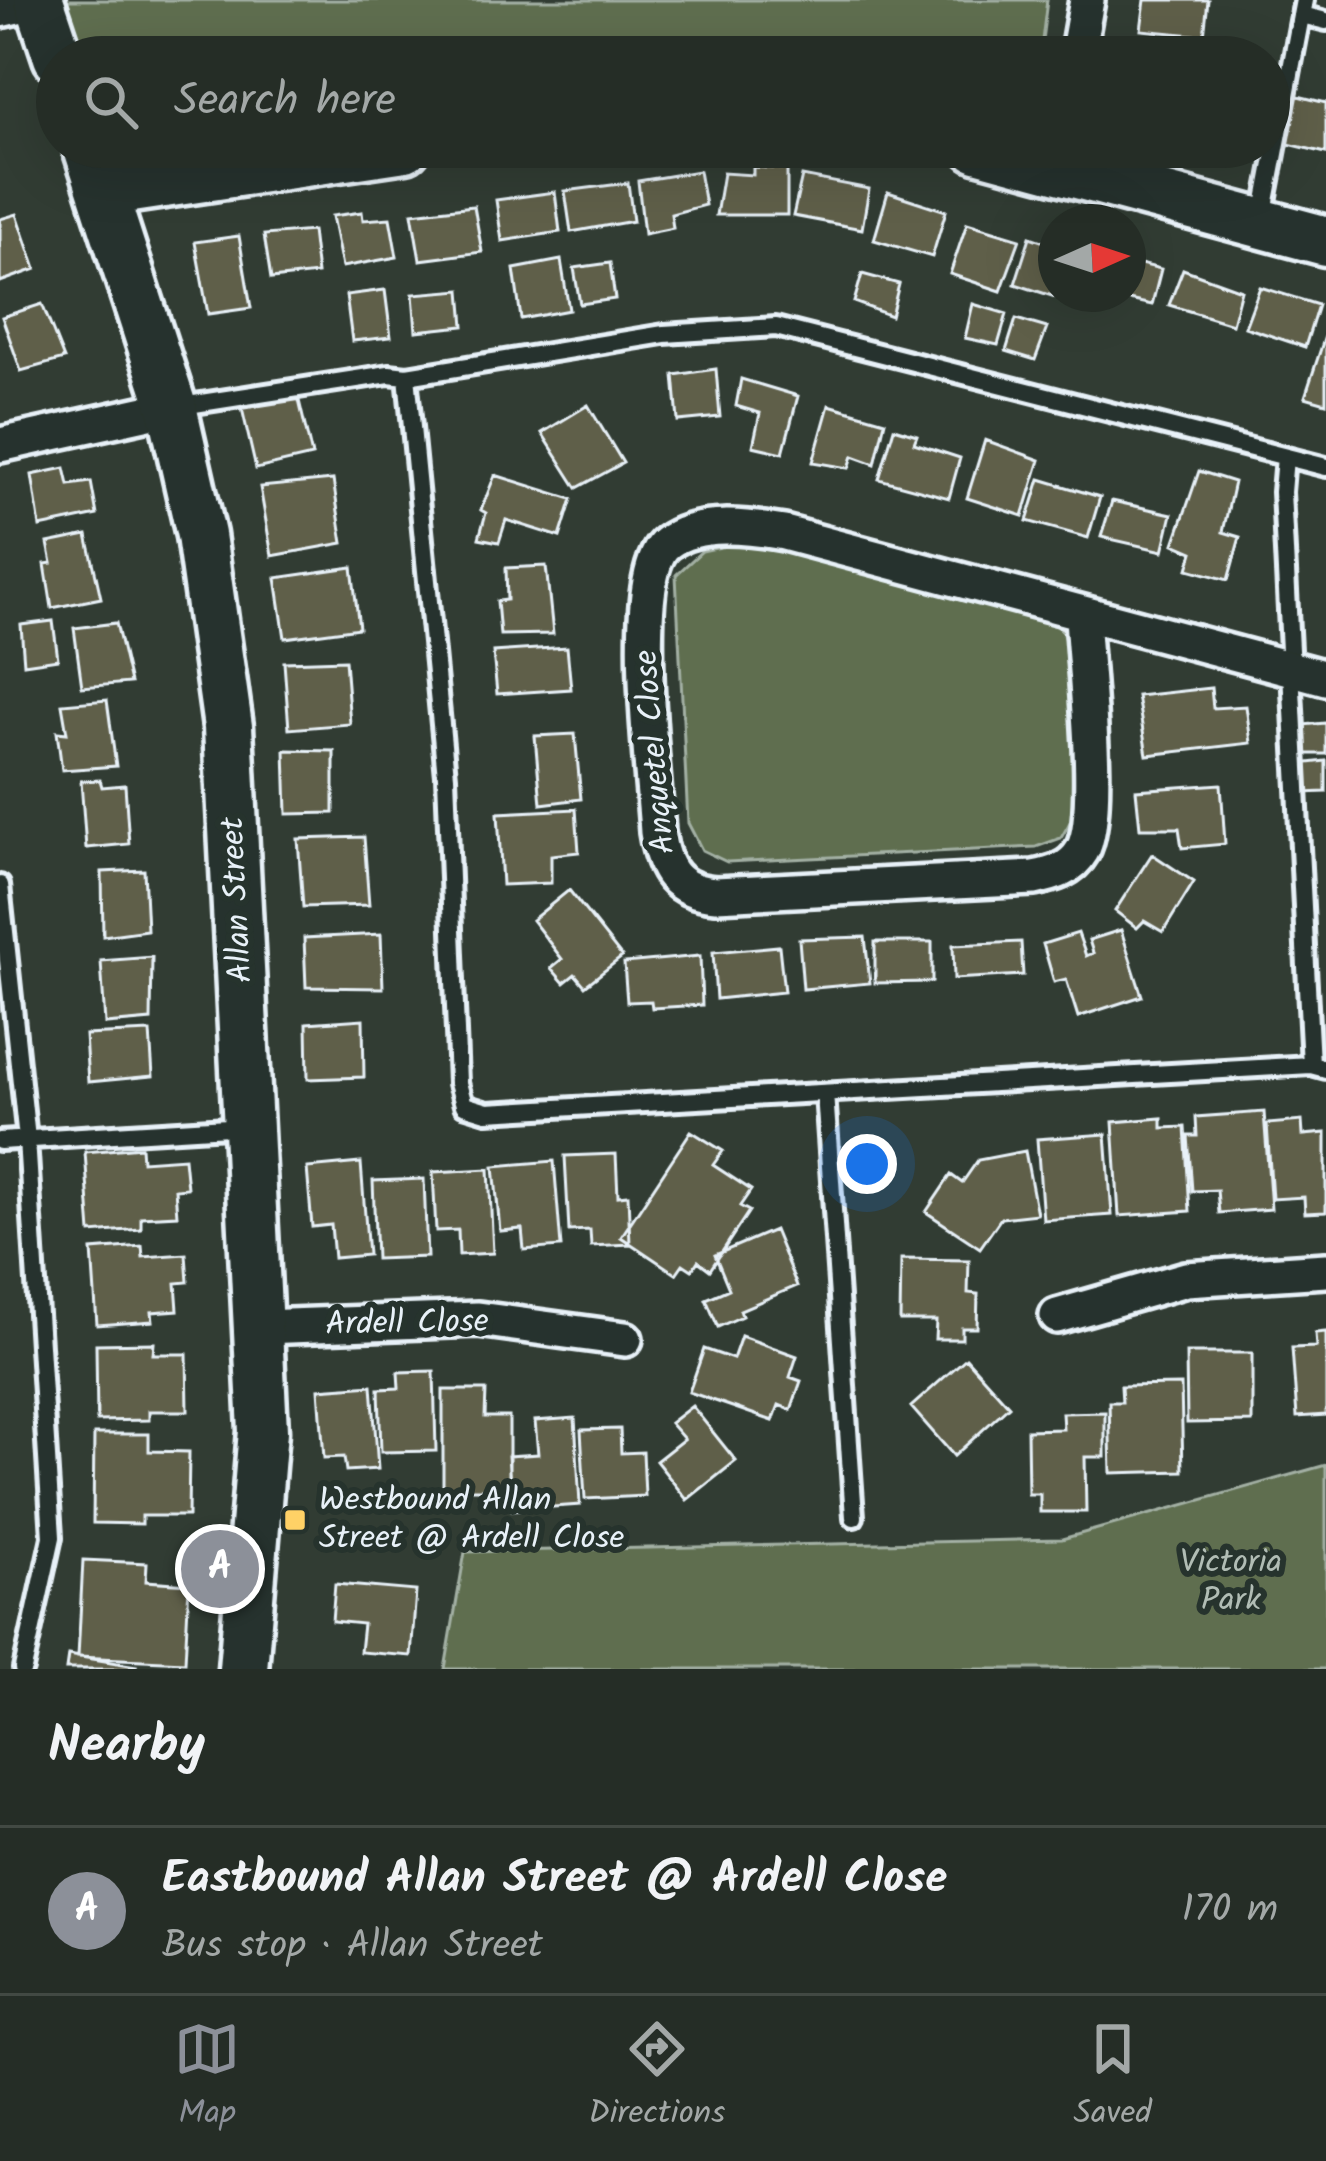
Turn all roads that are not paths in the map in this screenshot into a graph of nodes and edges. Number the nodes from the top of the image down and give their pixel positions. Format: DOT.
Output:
graph roads {
  1 [pos="1087,0"];
  2 [pos="39,1"];
  3 [pos="1303,8"];
  4 [pos="0,10"];
  5 [pos="1326,20"];
  6 [pos="51,36"];
  7 [pos="1081,36"];
  8 [pos="1290,76"];
  9 [pos="95,168"];
  10 [pos="265,168"];
  11 [pos="1087,168"];
  12 [pos="1273,168"];
  13 [pos="104,192"];
  14 [pos="1262,224"];
  15 [pos="1326,241"];
  16 [pos="407,376"];
  17 [pos="172,407"];
  18 [pos="0,446"];
  19 [pos="1286,457"];
  20 [pos="1326,467"];
  21 [pos="1082,615"];
  22 [pos="1290,670"];
  23 [pos="1326,678"];
  24 [pos="0,885"];
  25 [pos="1318,1067"];
  26 [pos="825,1093"];
  27 [pos="250,1126"];
  28 [pos="26,1139"];
  29 [pos="0,1141"];
  30 [pos="1326,1270"];
  31 [pos="1057,1316"];
  32 [pos="260,1327"];
  33 [pos="625,1339"];
  34 [pos="854,1517"];
  35 [pos="23,1669"];
  36 [pos="243,1669"];
  1 -- 7 [label="street"];
  2 -- 4 [label="street"];
  2 -- 6 [label="street"];
  3 -- 5 [label="lane"];
  3 -- 8 [label="lane"];
  9 -- 13 [label="street, Allan Street"];
  10 -- 13 [label="street"];
  11 -- 14 [label="street"];
  12 -- 14 [label="lane"];
  13 -- 17 [label="street, Allan Street"];
  14 -- 15 [label="street"];
  16 -- 17 [label="lane"];
  16 -- 19 [label="lane"];
  16 -- 26 [label="lane"];
  17 -- 18 [label="street"];
  17 -- 27 [label="street, Allan Street"];
  19 -- 20 [label="lane"];
  19 -- 22 [label="lane"];
  21 -- 21 [label="street, Anquetel Close"];
  21 -- 22 [label="street, Anquetel Close"];
  22 -- 23 [label="street, Anquetel Close"];
  22 -- 25 [label="lane"];
  24 -- 28 [label="lane"];
  25 -- 26 [label="lane"];
  26 -- 34 [label="lane"];
  27 -- 28 [label="lane"];
  27 -- 32 [label="street, Allan Street"];
  28 -- 29 [label="lane"];
  28 -- 35 [label="lane"];
  30 -- 31 [label="street"];
  32 -- 33 [label="street, Ardell Close"];
  32 -- 36 [label="street, Allan Street"];
}
